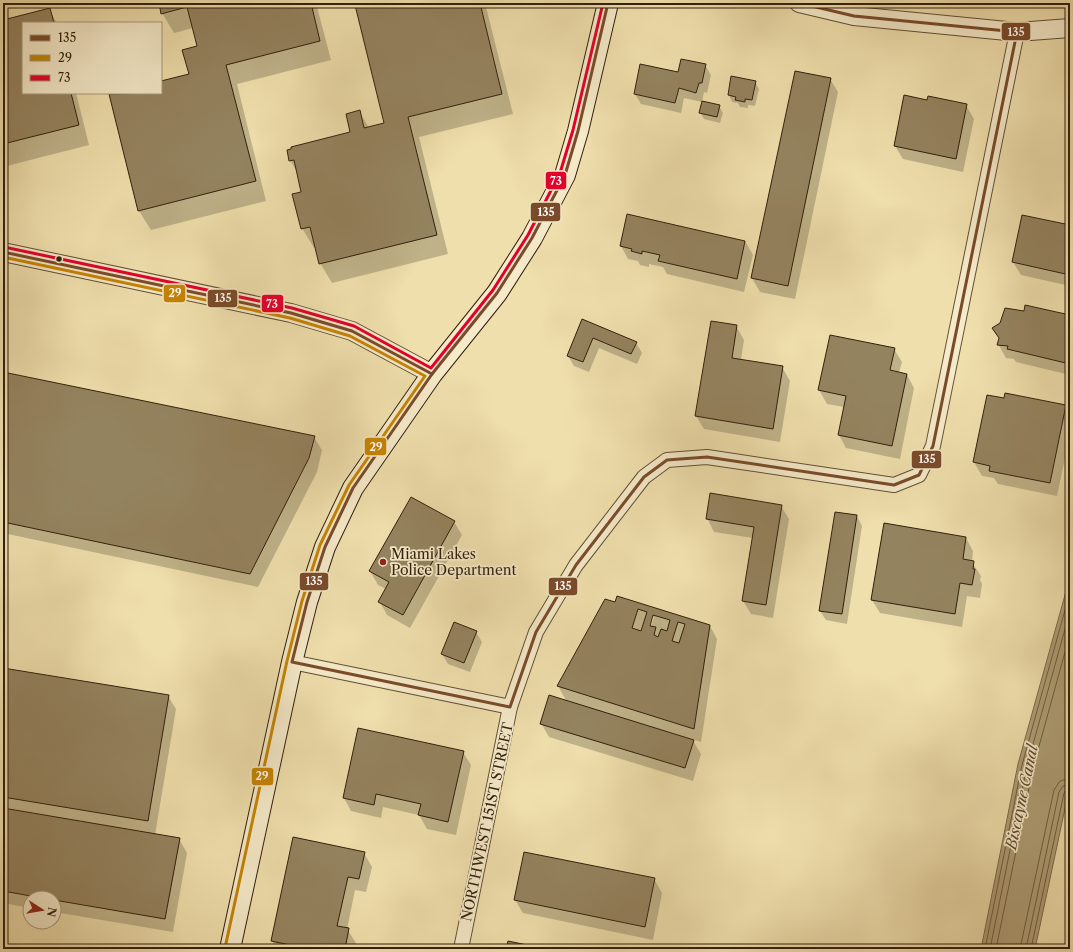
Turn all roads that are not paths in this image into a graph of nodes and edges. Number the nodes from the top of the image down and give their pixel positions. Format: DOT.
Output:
graph roads {
  1 [pos="608,3"];
  2 [pos="799,3"];
  3 [pos="1070,28"];
  4 [pos="1017,32"];
  5 [pos="3,252"];
  6 [pos="432,374"];
  7 [pos="292,662"];
  8 [pos="510,707"];
  9 [pos="230,949"];
  10 [pos="461,949"];
  1 -- 6 [label="main road"];
  2 -- 4 [label="street"];
  3 -- 4 [label="street"];
  4 -- 8 [label="street, NORTHWEST 151ST STREET"];
  5 -- 6 [label="street"];
  6 -- 7 [label="main road"];
  7 -- 8 [label="street"];
  7 -- 9 [label="main road"];
  8 -- 10 [label="street, NORTHWEST 151ST STREET"];
}
